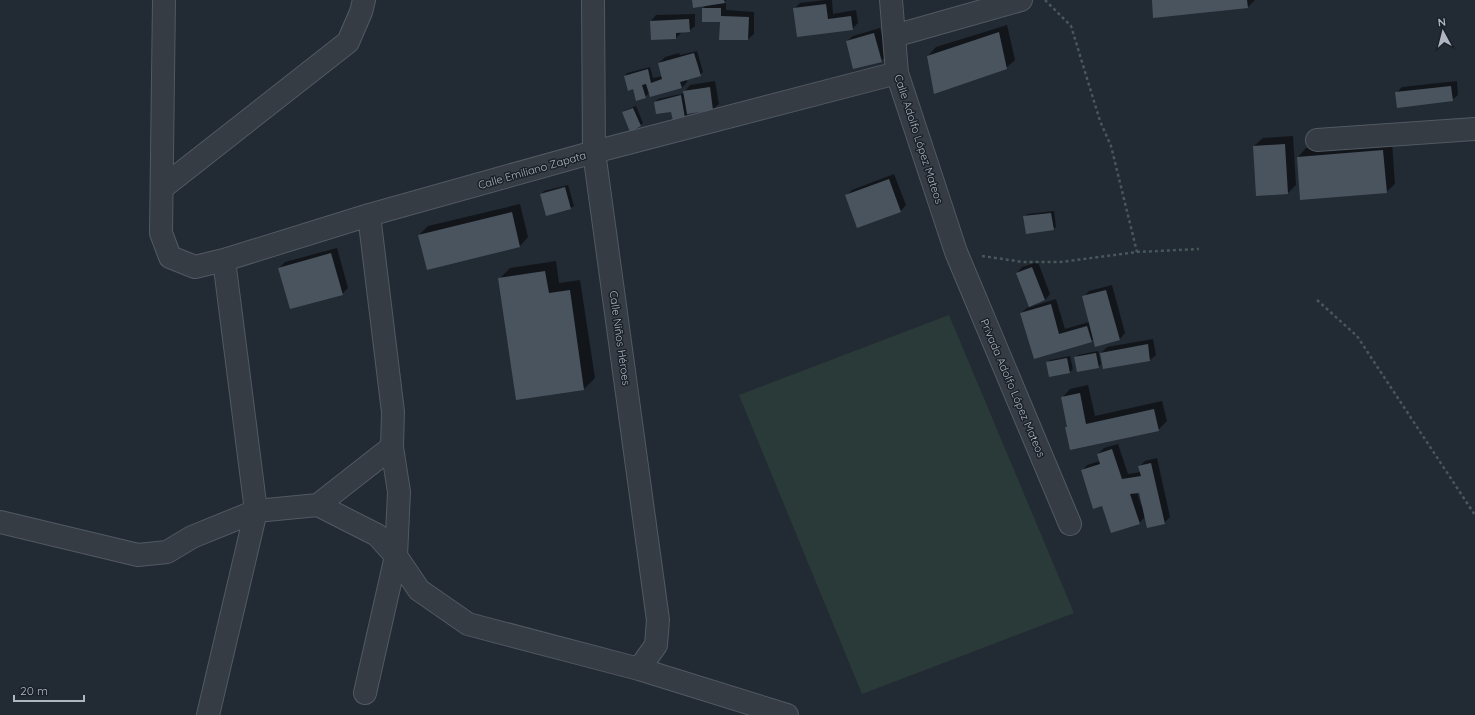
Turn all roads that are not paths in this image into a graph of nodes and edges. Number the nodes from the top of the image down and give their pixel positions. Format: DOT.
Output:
graph roads {
  1 [pos="164,0"];
  2 [pos="593,0"];
  3 [pos="891,0"];
  4 [pos="1022,0"];
  5 [pos="363,6"];
  6 [pos="894,36"];
  7 [pos="897,72"];
  8 [pos="1475,130"];
  9 [pos="1317,140"];
  10 [pos="594,152"];
  11 [pos="162,188"];
  12 [pos="369,215"];
  13 [pos="956,252"];
  14 [pos="224,260"];
  15 [pos="392,447"];
  16 [pos="318,504"];
  17 [pos="256,511"];
  18 [pos="0,522"];
  19 [pos="1070,524"];
  20 [pos="396,556"];
  21 [pos="639,669"];
  22 [pos="365,693"];
  23 [pos="208,715"];
  24 [pos="787,715"];
  1 -- 11 [label="street"];
  2 -- 10 [label="street, Calle Niños Héroes"];
  3 -- 6 [label="street, Calle Adolfo López Mateos"];
  4 -- 6 [label="street"];
  5 -- 11 [label="street"];
  6 -- 7 [label="street, Calle Adolfo López Mateos"];
  7 -- 10 [label="street, Calle Emiliano Zapata"];
  7 -- 13 [label="street, Calle Adolfo López Mateos"];
  8 -- 9 [label="street"];
  10 -- 12 [label="street, Calle Emiliano Zapata"];
  10 -- 21 [label="street, Calle Niños Héroes"];
  11 -- 14 [label="street, Calle Emiliano Zapata"];
  12 -- 14 [label="street, Calle Emiliano Zapata"];
  12 -- 15 [label="street"];
  13 -- 19 [label="street, Privada Adolfo López Mateos"];
  14 -- 17 [label="street"];
  15 -- 16 [label="street"];
  15 -- 20 [label="street"];
  16 -- 17 [label="street"];
  16 -- 20 [label="street"];
  17 -- 18 [label="street"];
  17 -- 23 [label="street"];
  20 -- 21 [label="street"];
  20 -- 22 [label="street"];
  21 -- 24 [label="street"];
}
